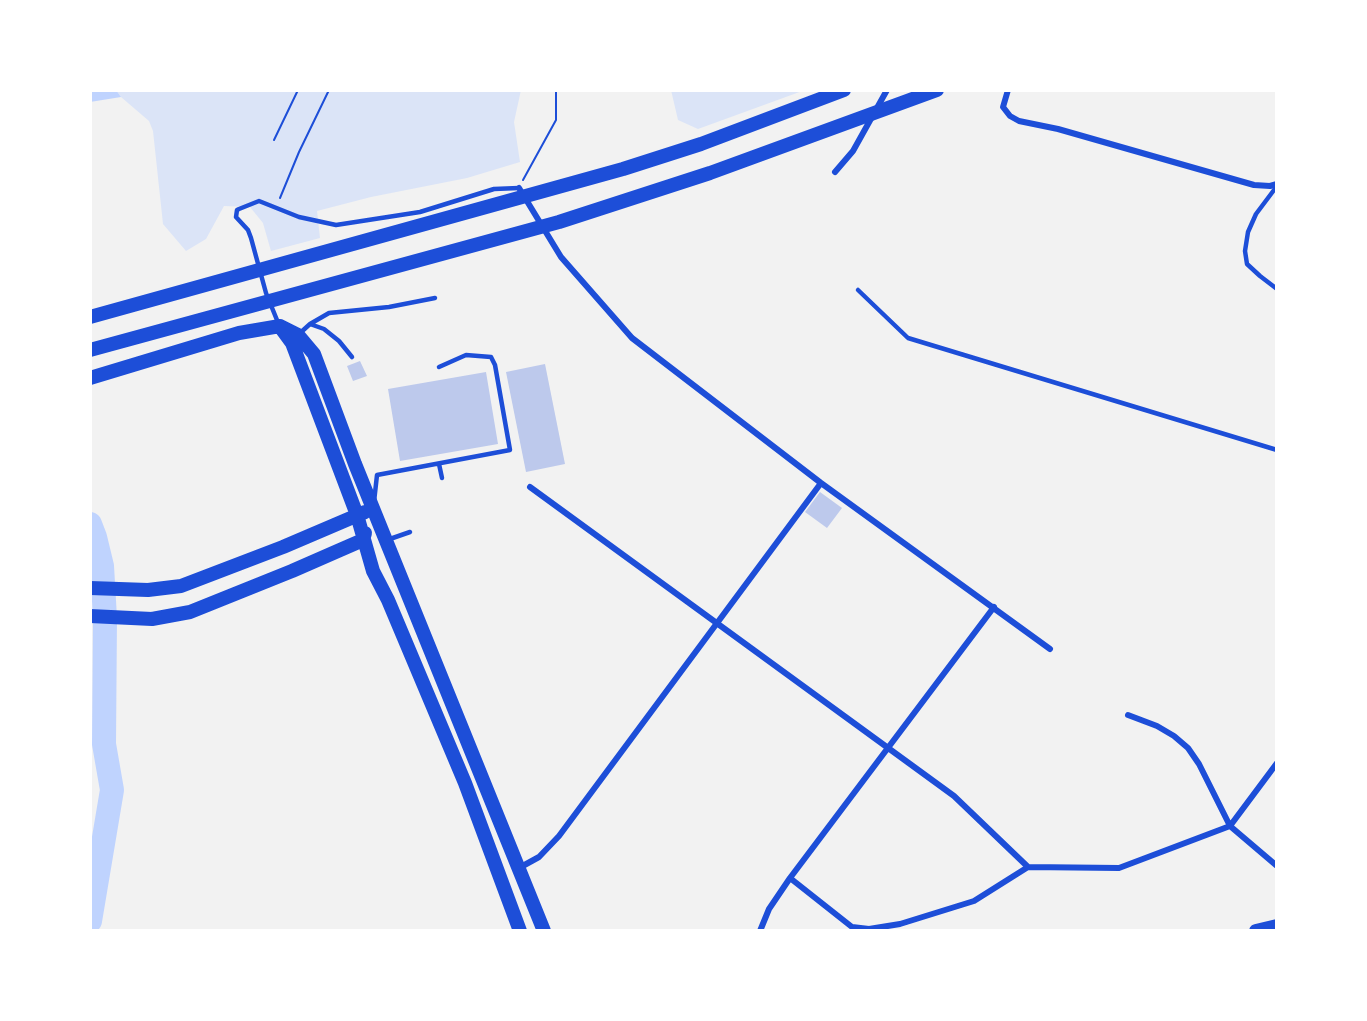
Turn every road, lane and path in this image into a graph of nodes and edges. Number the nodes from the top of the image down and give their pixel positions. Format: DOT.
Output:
graph roads {
  1 [pos="298,90"];
  2 [pos="328,90"];
  3 [pos="556,90"];
  4 [pos="844,90"];
  5 [pos="887,90"];
  6 [pos="937,90"];
  7 [pos="1008,90"];
  8 [pos="274,140"];
  9 [pos="835,172"];
  10 [pos="1277,185"];
  11 [pos="519,188"];
  12 [pos="280,198"];
  13 [pos="1277,289"];
  14 [pos="858,290"];
  15 [pos="435,298"];
  16 [pos="90,317"];
  17 [pos="310,324"];
  18 [pos="280,326"];
  19 [pos="298,335"];
  20 [pos="90,350"];
  21 [pos="352,357"];
  22 [pos="440,367"];
  23 [pos="90,378"];
  24 [pos="1277,450"];
  25 [pos="439,464"];
  26 [pos="442,478"];
  27 [pos="821,483"];
  28 [pos="530,487"];
  29 [pos="373,509"];
  30 [pos="357,515"];
  31 [pos="410,532"];
  32 [pos="363,540"];
  33 [pos="386,541"];
  34 [pos="283,547"];
  35 [pos="292,571"];
  36 [pos="90,588"];
  37 [pos="994,607"];
  38 [pos="90,616"];
  39 [pos="716,623"];
  40 [pos="1050,649"];
  41 [pos="1128,715"];
  42 [pos="887,747"];
  43 [pos="1277,762"];
  44 [pos="1230,826"];
  45 [pos="1277,866"];
  46 [pos="1028,867"];
  47 [pos="518,868"];
  48 [pos="790,878"];
  49 [pos="1277,926"];
  50 [pos="520,931"];
  51 [pos="544,931"];
  52 [pos="760,931"];
  53 [pos="1256,931"];
  1 -- 8 [label="path"];
  2 -- 12 [label="path"];
  3 -- 11 [label="path"];
  4 -- 16 [label="main road"];
  5 -- 9 [label="street"];
  6 -- 20 [label="main road"];
  7 -- 10 [label="street"];
  10 -- 13 [label="lane"];
  11 -- 18 [label="lane"];
  11 -- 27 [label="street"];
  14 -- 24 [label="lane"];
  15 -- 17 [label="lane"];
  17 -- 19 [label="lane"];
  17 -- 21 [label="lane"];
  18 -- 19 [label="main road"];
  18 -- 23 [label="main road"];
  18 -- 30 [label="main road"];
  19 -- 29 [label="main road"];
  22 -- 25 [label="lane"];
  25 -- 26 [label="lane"];
  25 -- 29 [label="lane"];
  27 -- 37 [label="street"];
  27 -- 39 [label="street"];
  28 -- 39 [label="street"];
  29 -- 30 [label="main road"];
  29 -- 32 [label="main road"];
  29 -- 33 [label="main road"];
  30 -- 32 [label="main road"];
  30 -- 34 [label="main road"];
  31 -- 33 [label="lane"];
  32 -- 35 [label="main road"];
  32 -- 50 [label="main road"];
  33 -- 47 [label="main road"];
  34 -- 35 [label="main road"];
  34 -- 36 [label="main road"];
  35 -- 38 [label="main road"];
  37 -- 40 [label="street"];
  37 -- 42 [label="street"];
  39 -- 42 [label="street"];
  39 -- 47 [label="street"];
  41 -- 44 [label="street"];
  42 -- 46 [label="street"];
  42 -- 48 [label="street"];
  43 -- 44 [label="street"];
  44 -- 45 [label="street"];
  44 -- 46 [label="street"];
  46 -- 48 [label="street"];
  47 -- 51 [label="main road"];
  48 -- 52 [label="street"];
  49 -- 53 [label="main road"];
}
